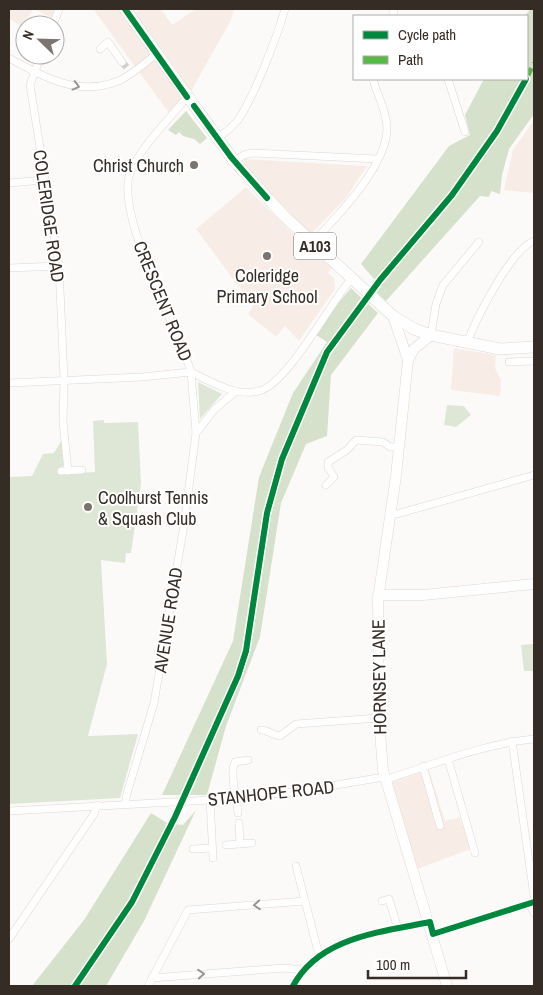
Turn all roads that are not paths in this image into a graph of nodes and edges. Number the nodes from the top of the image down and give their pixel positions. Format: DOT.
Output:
graph roads {
  1 [pos="285,9"];
  2 [pos="129,10"];
  3 [pos="100,49"];
  4 [pos="156,54"];
  5 [pos="9,58"];
  6 [pos="122,62"];
  7 [pos="37,65"];
  8 [pos="34,72"];
  9 [pos="373,80"];
  10 [pos="448,80"];
  11 [pos="187,97"];
  12 [pos="465,132"];
  13 [pos="218,138"];
  14 [pos="377,159"];
  15 [pos="234,161"];
  16 [pos="44,180"];
  17 [pos="9,183"];
  18 [pos="534,241"];
  19 [pos="479,242"];
  20 [pos="312,243"];
  21 [pos="59,266"];
  22 [pos="9,268"];
  23 [pos="348,283"];
  24 [pos="398,319"];
  25 [pos="431,335"];
  26 [pos="467,342"];
  27 [pos="534,347"];
  28 [pos="408,360"];
  29 [pos="534,361"];
  30 [pos="509,362"];
  31 [pos="190,372"];
  32 [pos="64,380"];
  33 [pos="9,383"];
  34 [pos="236,391"];
  35 [pos="196,433"];
  36 [pos="399,447"];
  37 [pos="82,470"];
  38 [pos="534,475"];
  39 [pos="326,486"];
  40 [pos="389,513"];
  41 [pos="534,584"];
  42 [pos="378,595"];
  43 [pos="379,718"];
  44 [pos="261,730"];
  45 [pos="534,739"];
  46 [pos="512,741"];
  47 [pos="448,759"];
  48 [pos="248,760"];
  49 [pos="423,766"];
  50 [pos="384,779"];
  51 [pos="237,797"];
  52 [pos="210,800"];
  53 [pos="126,804"];
  54 [pos="97,805"];
  55 [pos="9,811"];
  56 [pos="238,813"];
  57 [pos="239,823"];
  58 [pos="440,826"];
  59 [pos="252,843"];
  60 [pos="240,844"];
  61 [pos="226,845"];
  62 [pos="212,848"];
  63 [pos="193,849"];
  64 [pos="474,853"];
  65 [pos="213,858"];
  66 [pos="296,866"];
  67 [pos="534,896"];
  68 [pos="305,901"];
  69 [pos="382,901"];
  70 [pos="532,903"];
  71 [pos="534,913"];
  72 [pos="430,922"];
  73 [pos="398,929"];
  74 [pos="433,934"];
  75 [pos="9,939"];
  76 [pos="319,955"];
  77 [pos="302,970"];
  78 [pos="152,978"];
  79 [pos="148,986"];
  80 [pos="293,986"];
  81 [pos="447,986"];
  1 -- 13 [label="street"];
  2 -- 4 [label="main road, A103"];
  3 -- 6 [label="street"];
  8 -- 4 [label="street, one-way"];
  4 -- 11 [label="main road, A103"];
  5 -- 8 [label="street"];
  7 -- 8 [label="street, COLERIDGE ROAD"];
  8 -- 16 [label="street, COLERIDGE ROAD"];
  9 -- 14 [label="street"];
  10 -- 12 [label="street"];
  11 -- 13 [label="main road, A103"];
  11 -- 31 [label="street, CRESCENT ROAD"];
  13 -- 15 [label="main road, A103"];
  14 -- 15 [label="street"];
  14 -- 20 [label="street"];
  15 -- 20 [label="main road, A103"];
  16 -- 17 [label="street"];
  16 -- 21 [label="street, COLERIDGE ROAD"];
  18 -- 26 [label="street"];
  19 -- 25 [label="street"];
  20 -- 24 [label="main road, A103"];
  21 -- 22 [label="street"];
  21 -- 32 [label="street, COLERIDGE ROAD"];
  23 -- 34 [label="street, CRESCENT ROAD"];
  24 -- 25 [label="main road, A103"];
  24 -- 28 [label="main road, HORNSEY LANE"];
  25 -- 26 [label="main road, A103"];
  25 -- 28 [label="main road"];
  26 -- 27 [label="main road, A103"];
  28 -- 36 [label="main road, HORNSEY LANE"];
  29 -- 30 [label="street"];
  31 -- 32 [label="street"];
  31 -- 34 [label="street, CRESCENT ROAD"];
  31 -- 35 [label="street, AVENUE ROAD"];
  32 -- 33 [label="street"];
  32 -- 37 [label="street, COLERIDGE ROAD"];
  34 -- 35 [label="street, AVENUE ROAD"];
  35 -- 53 [label="street, AVENUE ROAD"];
  36 -- 39 [label="street"];
  36 -- 40 [label="main road, HORNSEY LANE"];
  38 -- 40 [label="street"];
  40 -- 42 [label="main road, HORNSEY LANE"];
  41 -- 42 [label="main road"];
  42 -- 43 [label="main road, HORNSEY LANE"];
  43 -- 44 [label="street"];
  43 -- 50 [label="main road, HORNSEY LANE"];
  45 -- 46 [label="street, STANHOPE ROAD"];
  46 -- 47 [label="street, STANHOPE ROAD"];
  46 -- 67 [label="street"];
  47 -- 49 [label="street, STANHOPE ROAD"];
  47 -- 64 [label="street"];
  48 -- 51 [label="street"];
  49 -- 50 [label="street, STANHOPE ROAD"];
  49 -- 58 [label="street"];
  50 -- 51 [label="street, STANHOPE ROAD"];
  50 -- 72 [label="main road, HORNSEY LANE"];
  51 -- 52 [label="street, STANHOPE ROAD"];
  51 -- 56 [label="street"];
  52 -- 53 [label="street, STANHOPE ROAD"];
  52 -- 62 [label="street"];
  53 -- 54 [label="street, STANHOPE ROAD"];
  54 -- 55 [label="street, STANHOPE ROAD"];
  54 -- 75 [label="street"];
  57 -- 60 [label="street"];
  59 -- 60 [label="street"];
  60 -- 61 [label="street"];
  62 -- 63 [label="street"];
  62 -- 65 [label="street"];
  66 -- 68 [label="street"];
  68 -- 76 [label="street"];
  68 -- 78 [label="street, one-way"];
  69 -- 73 [label="street"];
  70 -- 71 [label="street"];
  70 -- 74 [label="street"];
  72 -- 73 [label="street"];
  72 -- 74 [label="main road, HORNSEY LANE"];
  73 -- 76 [label="street"];
  74 -- 81 [label="main road, HORNSEY LANE"];
  76 -- 77 [label="street"];
  78 -- 77 [label="street, one-way"];
  77 -- 80 [label="street"];
  78 -- 79 [label="street"];
}
